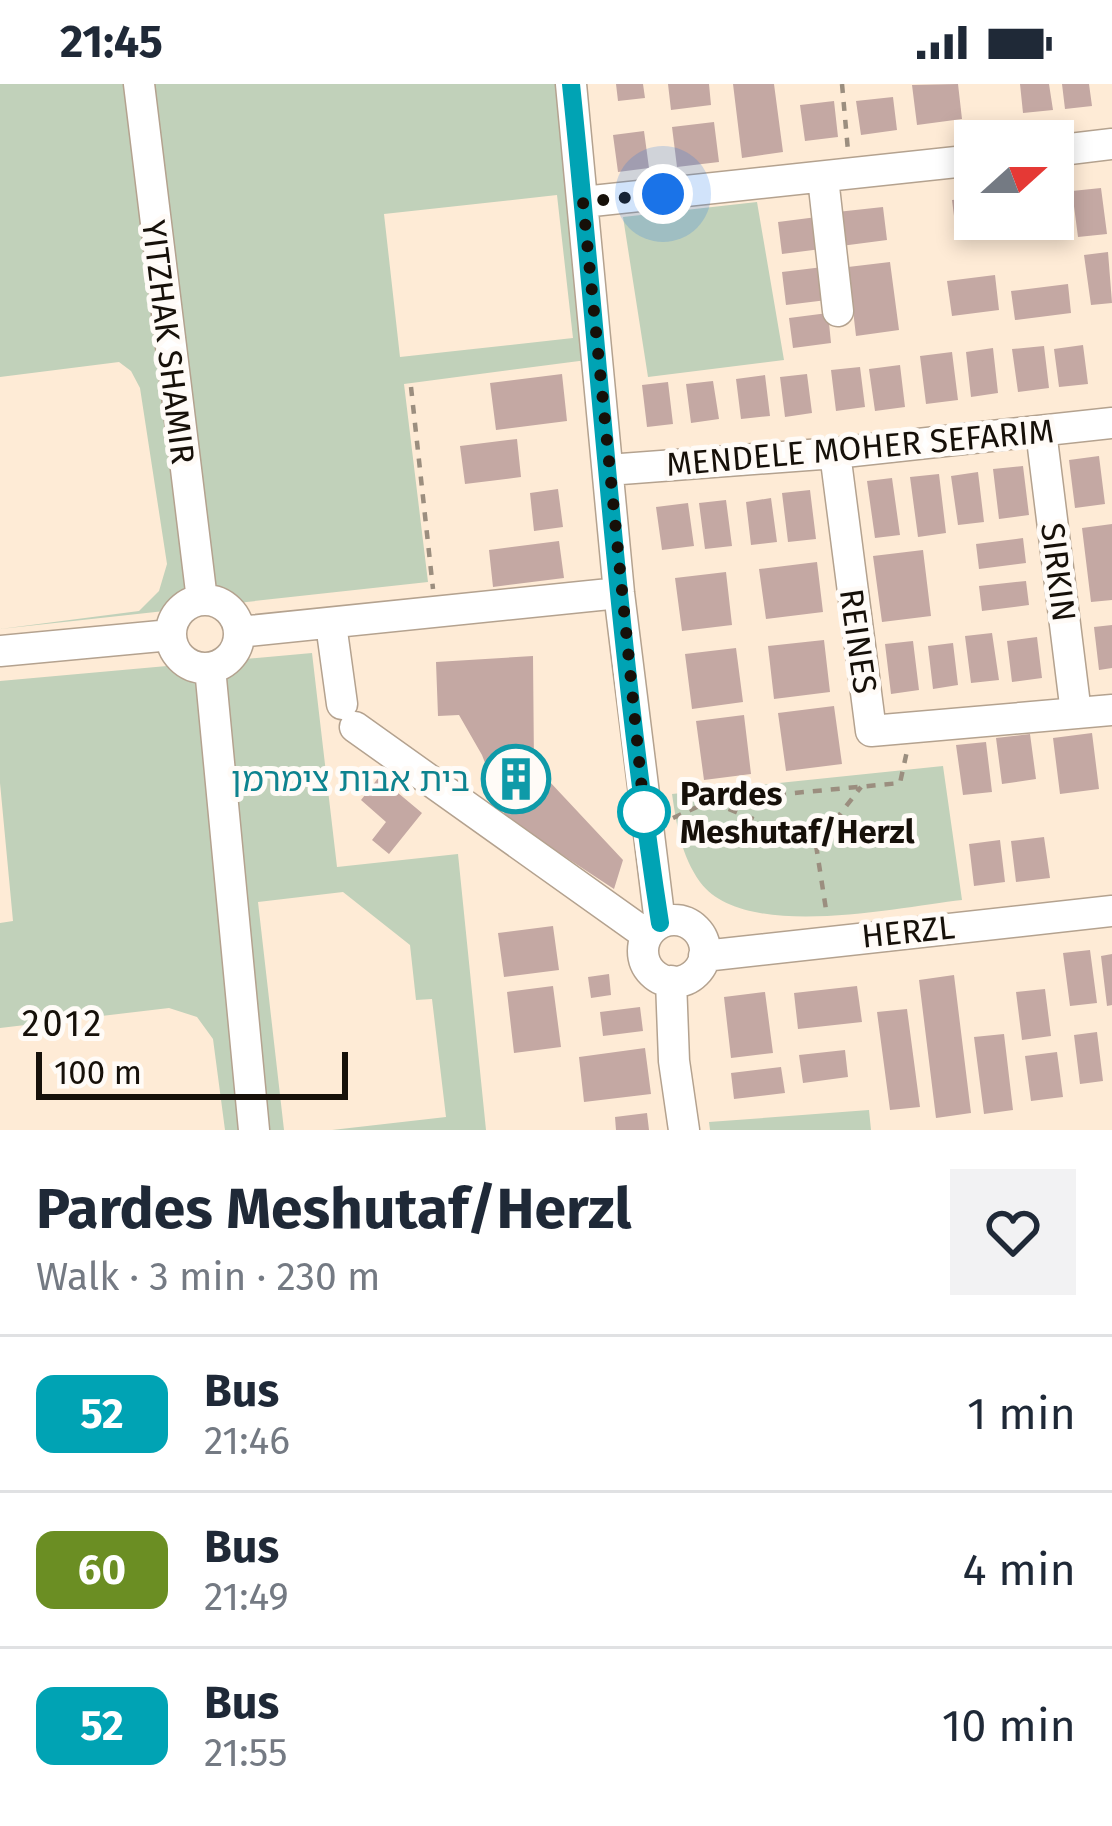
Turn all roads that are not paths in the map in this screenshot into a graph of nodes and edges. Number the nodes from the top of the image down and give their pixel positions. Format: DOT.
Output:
graph roads {
  1 [pos="139,84"];
  2 [pos="571,84"];
  3 [pos="1112,144"];
  4 [pos="1074,149"];
  5 [pos="954,162"];
  6 [pos="836,176"];
  7 [pos="583,202"];
  8 [pos="838,311"];
  9 [pos="1112,423"];
  10 [pos="1041,431"];
  11 [pos="835,453"];
  12 [pos="608,470"];
  13 [pos="620,593"];
  14 [pos="202,600"];
  15 [pos="331,624"];
  16 [pos="239,632"];
  17 [pos="171,635"];
  18 [pos="0,651"];
  19 [pos="209,668"];
  20 [pos="1112,710"];
  21 [pos="1076,713"];
  22 [pos="1112,911"];
  23 [pos="654,929"];
  24 [pos="704,956"];
  25 [pos="671,981"];
  26 [pos="254,1130"];
  27 [pos="684,1130"];
  1 -- 14 [label="street, YITZHAK SHAMIR"];
  2 -- 7 [label="street"];
  3 -- 4 [label="street"];
  5 -- 6 [label="street"];
  6 -- 7 [label="street"];
  6 -- 8 [label="street"];
  7 -- 12 [label="street"];
  9 -- 10 [label="street, MENDELE MOHER SEFARIM"];
  10 -- 11 [label="street, MENDELE MOHER SEFARIM"];
  10 -- 21 [label="street, SIRKIN"];
  11 -- 12 [label="street, MENDELE MOHER SEFARIM"];
  11 -- 21 [label="street, REINES"];
  12 -- 13 [label="street"];
  13 -- 15 [label="street"];
  13 -- 23 [label="street"];
  14 -- 16 [label="street"];
  14 -- 17 [label="street"];
  15 -- 16 [label="street"];
  15 -- 23 [label="street"];
  16 -- 19 [label="street"];
  17 -- 18 [label="street"];
  17 -- 19 [label="street"];
  19 -- 26 [label="street"];
  20 -- 21 [label="street, REINES"];
  22 -- 24 [label="street, HERZL"];
  23 -- 24 [label="street"];
  23 -- 25 [label="street"];
  24 -- 25 [label="street"];
  25 -- 27 [label="street"];
}
